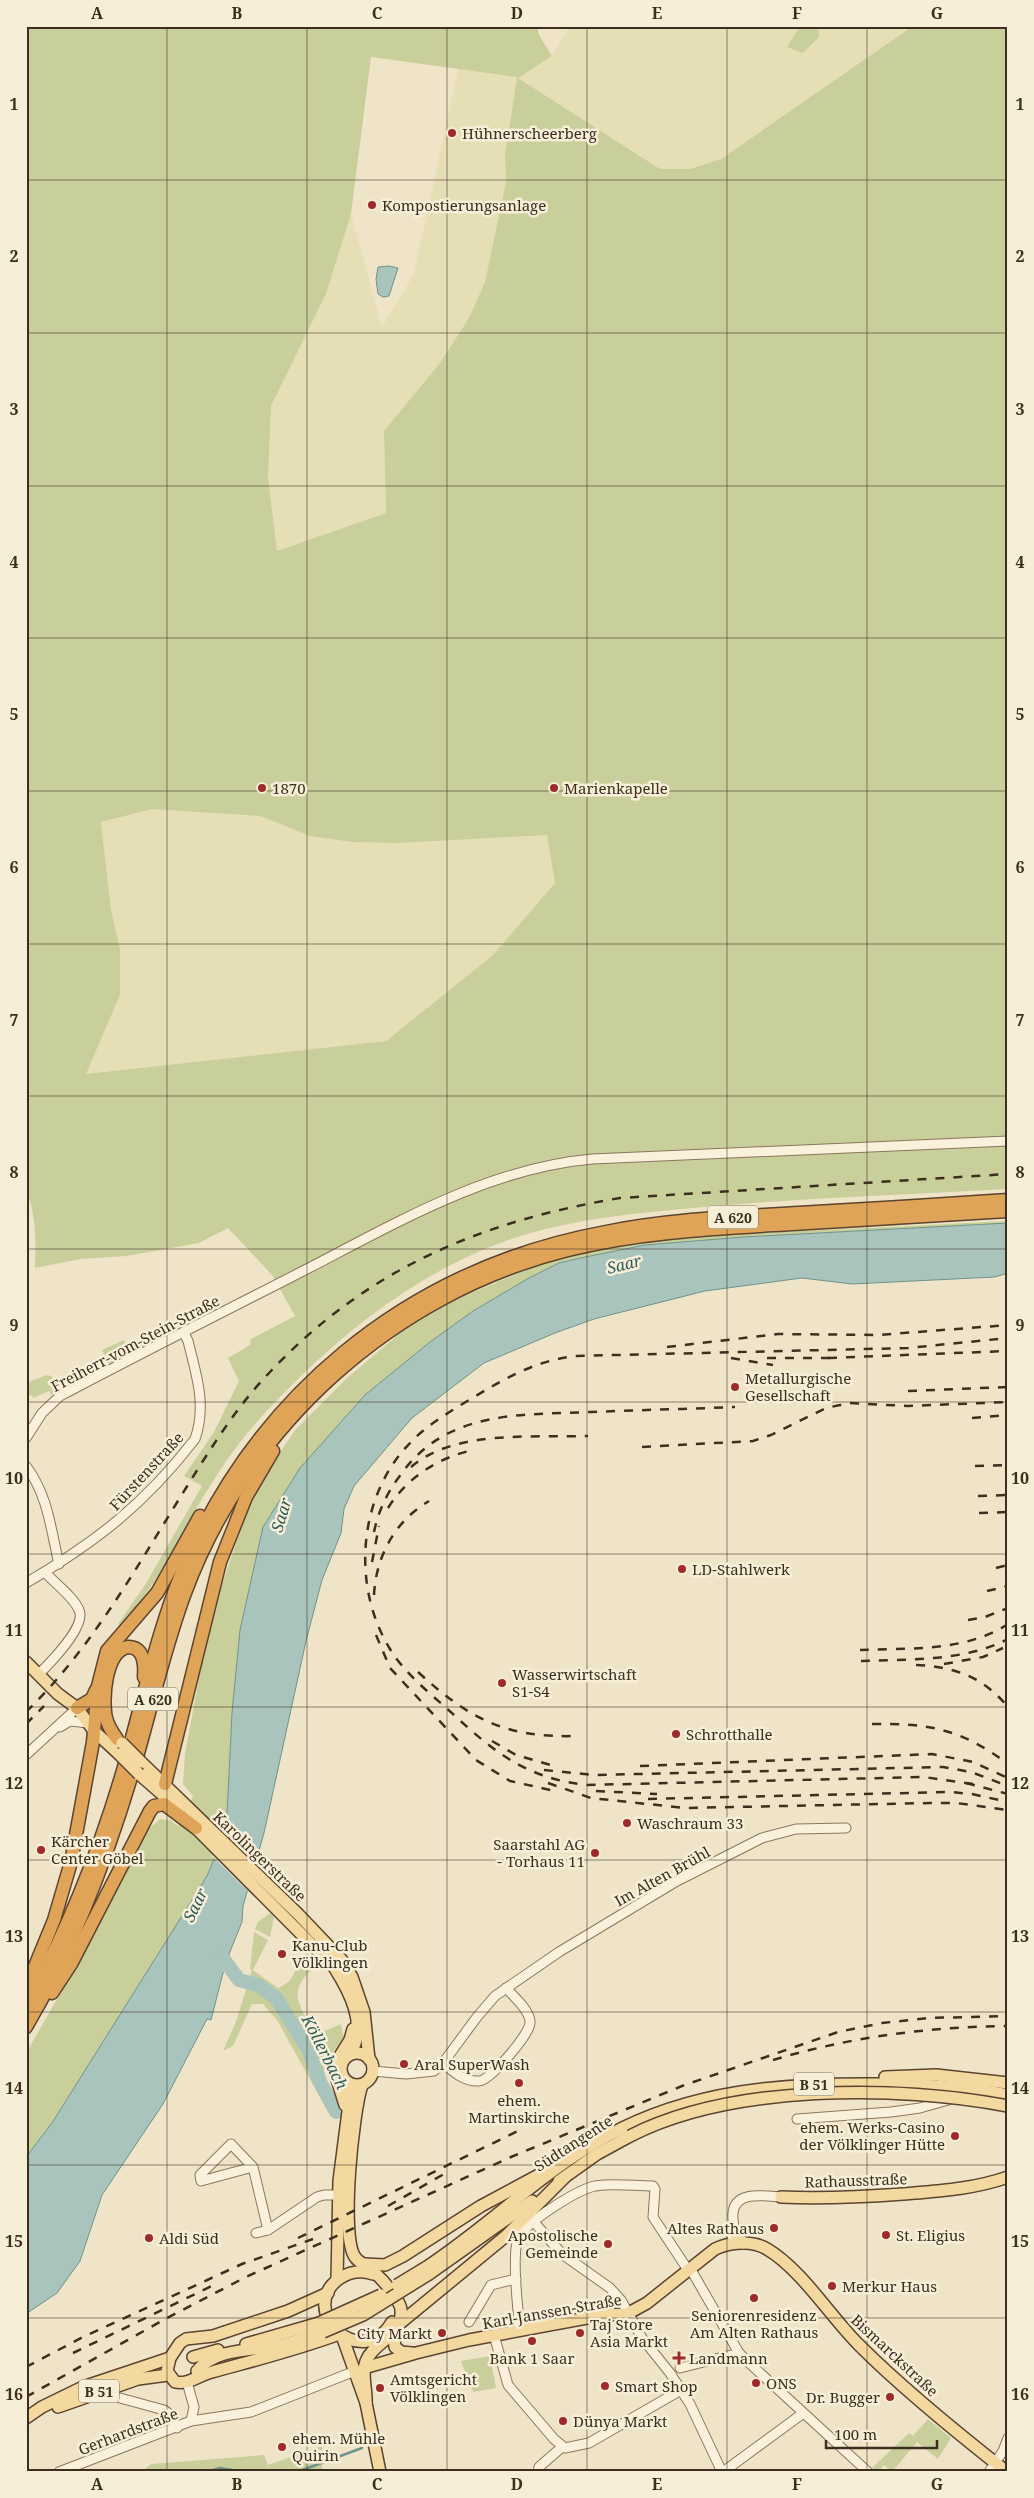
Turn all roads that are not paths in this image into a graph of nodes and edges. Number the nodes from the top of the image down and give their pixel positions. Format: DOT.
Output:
graph roads {
  1 [pos="1008,1141"];
  2 [pos="1008,1200"];
  3 [pos="1008,1211"];
  4 [pos="469,1280"];
  5 [pos="184,1333"];
  6 [pos="316,1392"];
  7 [pos="26,1438"];
  8 [pos="240,1465"];
  9 [pos="26,1466"];
  10 [pos="58,1564"];
  11 [pos="45,1572"];
  12 [pos="26,1584"];
  13 [pos="26,1662"];
  14 [pos="38,1674"];
  15 [pos="98,1686"];
  16 [pos="144,1692"];
  17 [pos="77,1708"];
  18 [pos="92,1723"];
  19 [pos="49,1734"];
  20 [pos="119,1746"];
  21 [pos="26,1755"];
  22 [pos="140,1768"];
  23 [pos="165,1784"];
  24 [pos="182,1810"];
  25 [pos="196,1828"];
  26 [pos="846,1828"];
  27 [pos="26,1988"];
  28 [pos="506,1988"];
  29 [pos="26,2007"];
  30 [pos="355,2013"];
  31 [pos="26,2027"];
  32 [pos="26,2033"];
  33 [pos="350,2054"];
  34 [pos="369,2059"];
  35 [pos="443,2063"];
  36 [pos="373,2071"];
  37 [pos="1008,2083"];
  38 [pos="349,2084"];
  39 [pos="815,2084"];
  40 [pos="362,2085"];
  41 [pos="1008,2095"];
  42 [pos="1008,2105"];
  43 [pos="348,2111"];
  44 [pos="797,2119"];
  45 [pos="628,2131"];
  46 [pos="570,2160"];
  47 [pos="253,2168"];
  48 [pos="564,2177"];
  49 [pos="1008,2177"];
  50 [pos="338,2195"];
  51 [pos="781,2197"];
  52 [pos="534,2221"];
  53 [pos="268,2230"];
  54 [pos="734,2232"];
  55 [pos="256,2233"];
  56 [pos="743,2243"];
  57 [pos="727,2245"];
  58 [pos="360,2263"];
  59 [pos="689,2269"];
  60 [pos="427,2271"];
  61 [pos="382,2279"];
  62 [pos="516,2279"];
  63 [pos="337,2280"];
  64 [pos="328,2293"];
  65 [pos="393,2293"];
  66 [pos="627,2314"];
  67 [pos="469,2322"];
  68 [pos="399,2324"];
  69 [pos="321,2328"];
  70 [pos="520,2330"];
  71 [pos="341,2335"];
  72 [pos="494,2336"];
  73 [pos="416,2353"];
  74 [pos="739,2353"];
  75 [pos="172,2356"];
  76 [pos="193,2357"];
  77 [pos="357,2366"];
  78 [pos="680,2368"];
  79 [pos="168,2376"];
  80 [pos="192,2377"];
  81 [pos="681,2390"];
  82 [pos="120,2398"];
  83 [pos="802,2414"];
  84 [pos="30,2417"];
  85 [pos="207,2420"];
  86 [pos="191,2421"];
  87 [pos="176,2428"];
  88 [pos="1008,2438"];
  89 [pos="566,2447"];
  90 [pos="992,2467"];
  91 [pos="59,2472"];
  92 [pos="380,2472"];
  93 [pos="538,2472"];
  94 [pos="723,2472"];
  95 [pos="868,2472"];
  96 [pos="1007,2472"];
  1 -- 5 [label="street, Freiherr-vom-Stein-Straße"];
  2 -- 4 [label="highway, A 620"];
  3 -- 4 [label="highway, A 620"];
  4 -- 6 [label="highway, A 620"];
  4 -- 8 [label="highway, A 620"];
  5 -- 7 [label="street, Freiherr-vom-Stein-Straße"];
  5 -- 10 [label="street, Fürstenstraße"];
  6 -- 23 [label="highway"];
  6 -- 31 [label="highway, A 620"];
  8 -- 15 [label="highway"];
  8 -- 16 [label="highway, A 620"];
  9 -- 10 [label="street"];
  10 -- 11 [label="street, Fürstenstraße"];
  11 -- 12 [label="street, Fürstenstraße"];
  11 -- 14 [label="street"];
  13 -- 14 [label="main road, Karolingerstraße"];
  14 -- 17 [label="main road, Karolingerstraße"];
  15 -- 17 [label="highway"];
  15 -- 18 [label="highway"];
  16 -- 20 [label="highway"];
  16 -- 29 [label="highway, A 620"];
  17 -- 18 [label="main road, Karolingerstraße"];
  17 -- 19 [label="street"];
  18 -- 19 [label="street"];
  18 -- 20 [label="main road, Karolingerstraße"];
  18 -- 27 [label="highway"];
  19 -- 21 [label="street"];
  20 -- 22 [label="main road, Karolingerstraße, bridge"];
  22 -- 23 [label="main road, Karolingerstraße"];
  22 -- 24 [label="main road, Karolingerstraße"];
  23 -- 24 [label="main road, Karolingerstraße"];
  24 -- 25 [label="highway"];
  24 -- 32 [label="highway"];
  24 -- 34 [label="main road, Karolingerstraße"];
  25 -- 30 [label="main road, Karolingerstraße"];
  26 -- 28 [label="street, Im Alten Brühl"];
  28 -- 35 [label="street, Im Alten Brühl"];
  28 -- 35 [label="street"];
  30 -- 33 [label="main road, Karolingerstraße"];
  30 -- 43 [label="main road"];
  33 -- 34 [label="main road"];
  33 -- 38 [label="main road"];
  34 -- 36 [label="main road"];
  35 -- 36 [label="street, Im Alten Brühl"];
  36 -- 40 [label="main road"];
  37 -- 39 [label="main road"];
  38 -- 40 [label="main road"];
  38 -- 43 [label="main road"];
  39 -- 41 [label="main road, Südtangente / B 51"];
  39 -- 45 [label="main road, Südtangente / B 51"];
  40 -- 58 [label="main road"];
  42 -- 44 [label="street"];
  42 -- 45 [label="main road, Südtangente / B 51, bridge"];
  43 -- 50 [label="main road"];
  45 -- 46 [label="main road, Südtangente / B 51"];
  45 -- 48 [label="main road, Südtangente / B 51"];
  46 -- 58 [label="main road"];
  46 -- 60 [label="main road, Südtangente / B 51"];
  47 -- 47 [label="street"];
  47 -- 53 [label="street"];
  48 -- 60 [label="main road, Südtangente / B 51"];
  48 -- 68 [label="main road"];
  49 -- 51 [label="main road, Rathausstraße"];
  50 -- 53 [label="street"];
  50 -- 63 [label="main road"];
  51 -- 54 [label="street, Rathausstraße"];
  52 -- 59 [label="street"];
  52 -- 62 [label="street"];
  52 -- 66 [label="street"];
  53 -- 55 [label="street"];
  54 -- 56 [label="main road"];
  54 -- 57 [label="street"];
  56 -- 57 [label="main road, Karl-Janssen-Straße"];
  56 -- 90 [label="main road, Bismarckstraße"];
  57 -- 59 [label="main road, Karl-Janssen-Straße"];
  58 -- 61 [label="main road"];
  59 -- 66 [label="main road, Karl-Janssen-Straße"];
  59 -- 74 [label="street"];
  60 -- 69 [label="main road, Südtangente / B 51, bridge"];
  61 -- 63 [label="main road"];
  61 -- 65 [label="main road"];
  62 -- 67 [label="street"];
  62 -- 70 [label="street"];
  63 -- 64 [label="main road"];
  64 -- 71 [label="main road"];
  64 -- 75 [label="main road"];
  65 -- 68 [label="main road"];
  65 -- 71 [label="main road"];
  66 -- 70 [label="main road, Karl-Janssen-Straße"];
  66 -- 81 [label="street"];
  68 -- 73 [label="main road"];
  68 -- 77 [label="main road"];
  69 -- 76 [label="main road, Südtangente / B 51"];
  69 -- 80 [label="main road, Südtangente / B 51"];
  70 -- 72 [label="main road, Karl-Janssen-Straße"];
  71 -- 77 [label="main road"];
  71 -- 80 [label="main road"];
  72 -- 73 [label="main road, Karl-Janssen-Straße"];
  72 -- 89 [label="street"];
  73 -- 77 [label="main road, Karl-Janssen-Straße"];
  74 -- 78 [label="street"];
  74 -- 83 [label="street"];
  75 -- 76 [label="main road"];
  75 -- 79 [label="main road"];
  75 -- 84 [label="main road"];
  76 -- 80 [label="main road"];
  77 -- 85 [label="street, Karl-Janssen-Straße"];
  77 -- 92 [label="main road"];
  79 -- 80 [label="main road"];
  79 -- 84 [label="main road, B 51"];
  80 -- 86 [label="street"];
  81 -- 89 [label="street"];
  81 -- 94 [label="street"];
  82 -- 87 [label="street"];
  83 -- 94 [label="street"];
  83 -- 95 [label="street"];
  85 -- 86 [label="street, Gerhardstraße"];
  86 -- 87 [label="street, Gerhardstraße"];
  87 -- 91 [label="street, Gerhardstraße"];
  88 -- 90 [label="street"];
  89 -- 93 [label="street"];
  90 -- 96 [label="main road, Bismarckstraße"];
}
